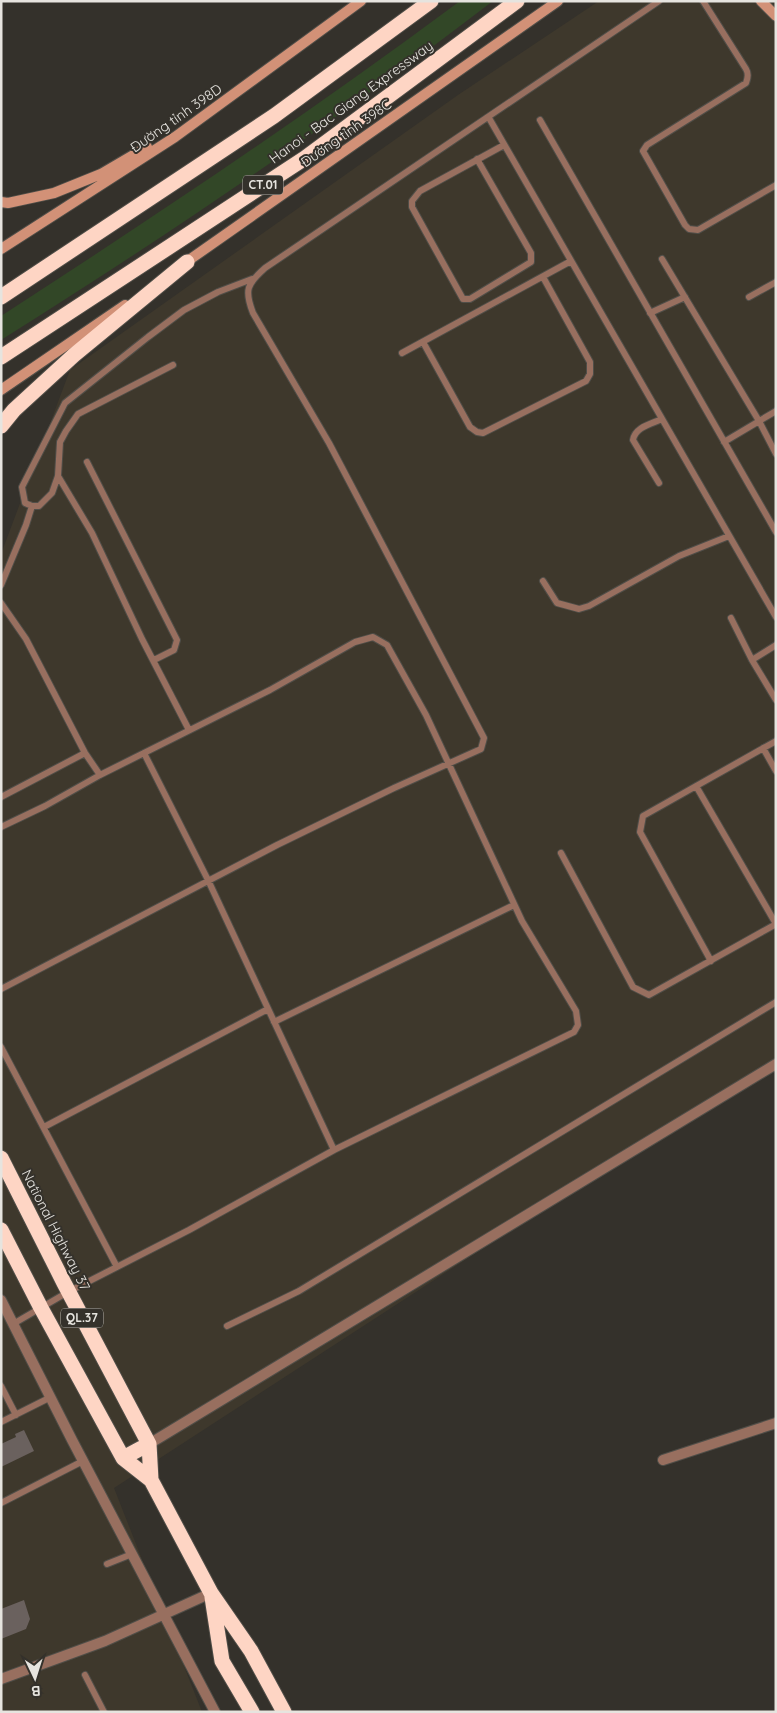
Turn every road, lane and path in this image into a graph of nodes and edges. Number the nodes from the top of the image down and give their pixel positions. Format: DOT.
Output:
graph roads {
  1 [pos="360,1"];
  2 [pos="430,1"];
  3 [pos="517,1"];
  4 [pos="558,1"];
  5 [pos="659,1"];
  6 [pos="703,1"];
  7 [pos="761,1"];
  8 [pos="776,16"];
  9 [pos="215,108"];
  10 [pos="489,118"];
  11 [pos="540,120"];
  12 [pos="504,145"];
  13 [pos="477,160"];
  14 [pos="776,185"];
  15 [pos="1,202"];
  16 [pos="1,249"];
  17 [pos="662,259"];
  18 [pos="571,261"];
  19 [pos="187,262"];
  20 [pos="543,276"];
  21 [pos="252,279"];
  22 [pos="776,282"];
  23 [pos="1,297"];
  24 [pos="684,297"];
  25 [pos="749,297"];
  26 [pos="650,313"];
  27 [pos="423,342"];
  28 [pos="402,353"];
  29 [pos="1,357"];
  30 [pos="173,365"];
  31 [pos="1,390"];
  32 [pos="776,411"];
  33 [pos="662,419"];
  34 [pos="759,421"];
  35 [pos="1,426"];
  36 [pos="724,442"];
  37 [pos="776,454"];
  38 [pos="87,462"];
  39 [pos="58,476"];
  40 [pos="659,483"];
  41 [pos="32,506"];
  42 [pos="776,532"];
  43 [pos="729,536"];
  44 [pos="543,581"];
  45 [pos="1,585"];
  46 [pos="1,603"];
  47 [pos="776,617"];
  48 [pos="730,618"];
  49 [pos="776,645"];
  50 [pos="154,660"];
  51 [pos="752,660"];
  52 [pos="776,700"];
  53 [pos="189,730"];
  54 [pos="776,740"];
  55 [pos="763,748"];
  56 [pos="85,753"];
  57 [pos="144,753"];
  58 [pos="449,764"];
  59 [pos="776,771"];
  60 [pos="100,775"];
  61 [pos="696,786"];
  62 [pos="1,797"];
  63 [pos="1,827"];
  64 [pos="561,853"];
  65 [pos="208,880"];
  66 [pos="514,905"];
  67 [pos="776,924"];
  68 [pos="710,961"];
  69 [pos="1,989"];
  70 [pos="776,1002"];
  71 [pos="268,1009"];
  72 [pos="274,1022"];
  73 [pos="1,1047"];
  74 [pos="776,1064"];
  75 [pos="44,1127"];
  76 [pos="334,1150"];
  77 [pos="1,1158"];
  78 [pos="1,1230"];
  79 [pos="117,1267"];
  80 [pos="68,1292"];
  81 [pos="1,1300"];
  82 [pos="41,1308"];
  83 [pos="13,1324"];
  84 [pos="227,1326"];
  85 [pos="1,1386"];
  86 [pos="51,1397"];
  87 [pos="16,1415"];
  88 [pos="1,1422"];
  89 [pos="776,1423"];
  90 [pos="149,1444"];
  91 [pos="123,1458"];
  92 [pos="83,1460"];
  93 [pos="663,1460"];
  94 [pos="151,1480"];
  95 [pos="1,1503"];
  96 [pos="132,1554"];
  97 [pos="108,1564"];
  98 [pos="211,1594"];
  99 [pos="164,1614"];
  100 [pos="85,1675"];
  101 [pos="1,1679"];
  102 [pos="104,1712"];
  103 [pos="215,1712"];
  104 [pos="252,1712"];
  105 [pos="284,1712"];
  1 -- 9 [label="main road, Đường tỉnh 398D"];
  2 -- 23 [label="highway"];
  3 -- 29 [label="highway, Hanoi - Bac Giang Expressway / CT.01"];
  4 -- 19 [label="main road, Đường tỉnh 398C"];
  5 -- 10 [label="lane"];
  6 -- 14 [label="lane"];
  7 -- 8 [label="main road"];
  9 -- 15 [label="main road"];
  9 -- 16 [label="main road, Đường tỉnh 398D"];
  10 -- 12 [label="lane"];
  10 -- 21 [label="lane"];
  11 -- 26 [label="lane"];
  12 -- 13 [label="lane"];
  12 -- 18 [label="lane"];
  13 -- 13 [label="lane"];
  17 -- 24 [label="lane"];
  18 -- 20 [label="lane"];
  18 -- 33 [label="lane"];
  19 -- 31 [label="main road, Đường tỉnh 398C"];
  19 -- 35 [label="highway"];
  20 -- 27 [label="lane"];
  20 -- 27 [label="lane"];
  21 -- 41 [label="lane"];
  21 -- 58 [label="lane"];
  22 -- 25 [label="lane"];
  24 -- 26 [label="lane"];
  24 -- 34 [label="lane"];
  26 -- 36 [label="lane"];
  27 -- 28 [label="lane"];
  30 -- 39 [label="lane"];
  32 -- 34 [label="lane"];
  33 -- 40 [label="lane"];
  33 -- 43 [label="lane"];
  34 -- 36 [label="lane"];
  34 -- 37 [label="lane"];
  36 -- 42 [label="lane"];
  38 -- 50 [label="lane"];
  39 -- 41 [label="lane"];
  39 -- 50 [label="lane"];
  41 -- 45 [label="lane"];
  43 -- 44 [label="lane"];
  43 -- 47 [label="lane"];
  46 -- 56 [label="lane"];
  48 -- 51 [label="lane"];
  49 -- 51 [label="lane"];
  50 -- 53 [label="lane"];
  51 -- 52 [label="lane"];
  53 -- 57 [label="lane"];
  53 -- 58 [label="lane"];
  54 -- 55 [label="lane"];
  55 -- 59 [label="lane"];
  55 -- 61 [label="lane"];
  56 -- 60 [label="lane"];
  56 -- 62 [label="lane"];
  57 -- 60 [label="lane"];
  57 -- 65 [label="lane"];
  58 -- 65 [label="lane"];
  58 -- 66 [label="lane"];
  60 -- 63 [label="lane"];
  61 -- 67 [label="lane"];
  61 -- 68 [label="lane"];
  64 -- 68 [label="lane"];
  65 -- 69 [label="lane"];
  65 -- 71 [label="lane"];
  66 -- 72 [label="lane"];
  66 -- 76 [label="lane"];
  67 -- 68 [label="lane"];
  70 -- 84 [label="lane"];
  71 -- 72 [label="lane"];
  71 -- 75 [label="lane"];
  72 -- 76 [label="lane"];
  73 -- 75 [label="lane"];
  74 -- 90 [label="street"];
  75 -- 79 [label="lane"];
  76 -- 79 [label="lane"];
  77 -- 80 [label="highway, National Highway 37 / QL.37"];
  78 -- 82 [label="highway, National Highway 37 / QL.37"];
  79 -- 80 [label="lane"];
  80 -- 82 [label="lane"];
  80 -- 90 [label="highway, National Highway 37 / QL.37"];
  81 -- 83 [label="street"];
  82 -- 83 [label="lane"];
  82 -- 91 [label="highway, National Highway 37 / QL.37"];
  83 -- 86 [label="street"];
  85 -- 87 [label="lane"];
  86 -- 87 [label="lane"];
  86 -- 92 [label="street"];
  87 -- 88 [label="lane"];
  89 -- 93 [label="street"];
  90 -- 91 [label="highway"];
  90 -- 94 [label="highway, National Highway 37 / QL.37"];
  91 -- 94 [label="highway, National Highway 37 / QL.37"];
  92 -- 95 [label="lane"];
  92 -- 96 [label="street"];
  94 -- 98 [label="highway, National Highway 37 / QL.37"];
  96 -- 97 [label="lane"];
  96 -- 99 [label="street"];
  98 -- 99 [label="street"];
  98 -- 104 [label="highway, National Highway 37 / QL.37"];
  98 -- 105 [label="highway, National Highway 37 / QL.37"];
  99 -- 101 [label="street"];
  99 -- 103 [label="street"];
  100 -- 102 [label="lane"];
}
